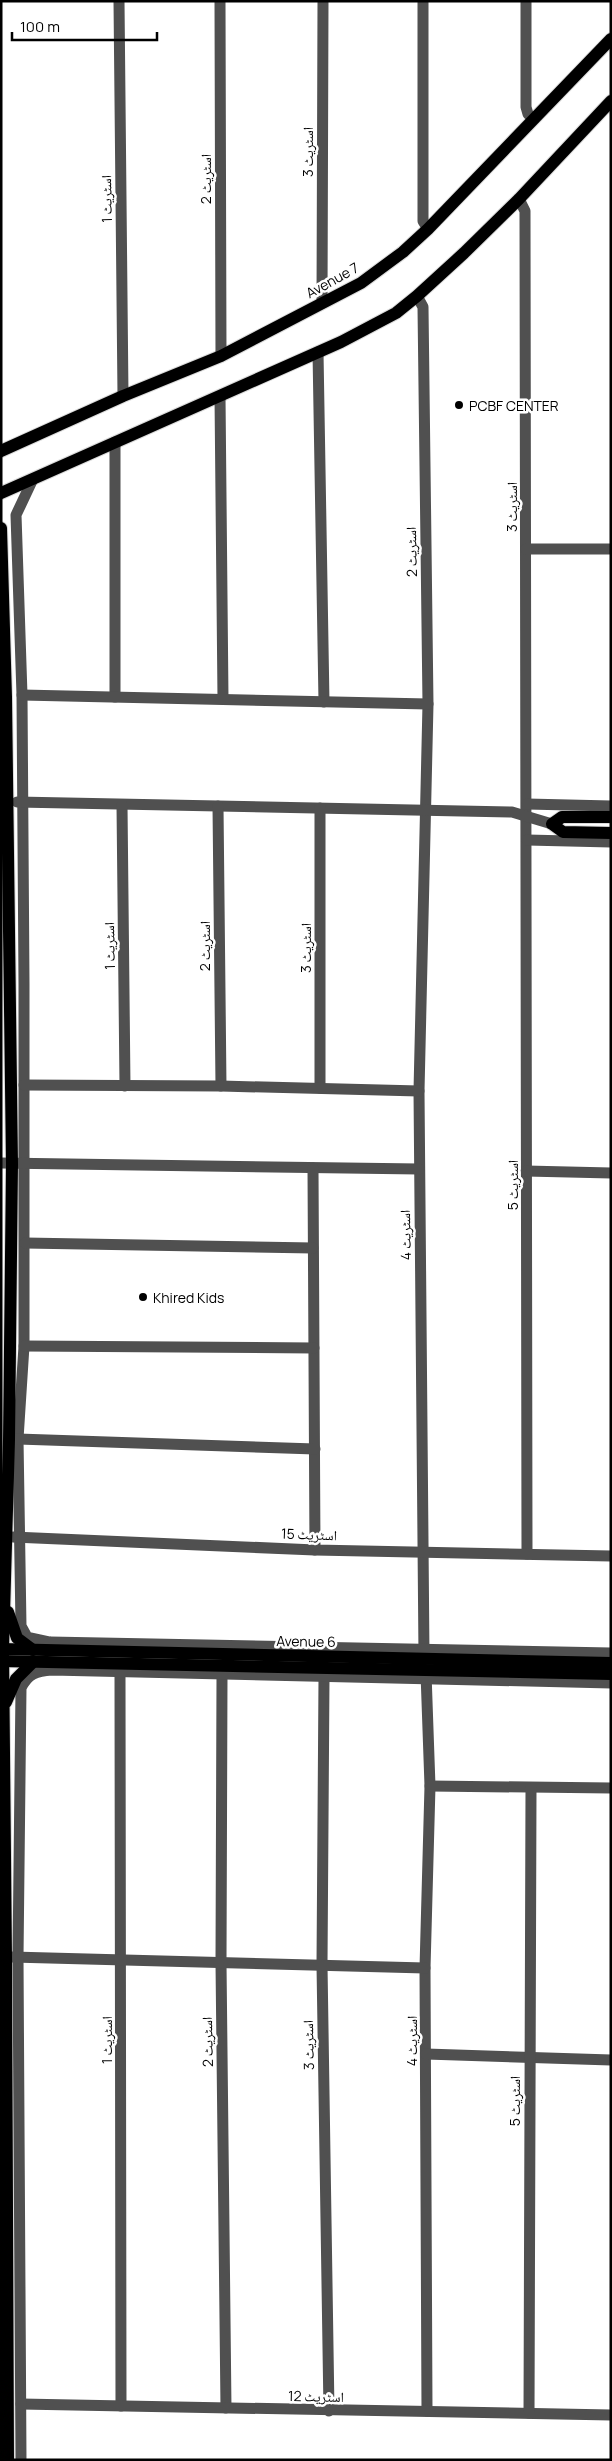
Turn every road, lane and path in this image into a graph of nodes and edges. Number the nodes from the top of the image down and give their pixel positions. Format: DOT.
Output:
graph roads {
  1 [pos="119,1"];
  2 [pos="220,1"];
  3 [pos="322,1"];
  4 [pos="423,1"];
  5 [pos="526,1"];
  6 [pos="611,39"];
  7 [pos="611,100"];
  8 [pos="534,119"];
  9 [pos="519,199"];
  10 [pos="428,229"];
  11 [pos="417,296"];
  12 [pos="322,303"];
  13 [pos="318,352"];
  14 [pos="221,356"];
  15 [pos="122,396"];
  16 [pos="220,396"];
  17 [pos="115,442"];
  18 [pos="1,451"];
  19 [pos="33,478"];
  20 [pos="1,493"];
  21 [pos="1,528"];
  22 [pos="2,542"];
  23 [pos="17,542"];
  24 [pos="526,549"];
  25 [pos="611,549"];
  26 [pos="22,695"];
  27 [pos="115,697"];
  28 [pos="223,699"];
  29 [pos="324,702"];
  30 [pos="428,704"];
  31 [pos="8,802"];
  32 [pos="22,802"];
  33 [pos="527,804"];
  34 [pos="122,805"];
  35 [pos="218,806"];
  36 [pos="611,806"];
  37 [pos="320,808"];
  38 [pos="425,810"];
  39 [pos="527,817"];
  40 [pos="611,818"];
  41 [pos="552,824"];
  42 [pos="611,833"];
  43 [pos="527,840"];
  44 [pos="611,842"];
  45 [pos="24,1086"];
  46 [pos="126,1086"];
  47 [pos="220,1086"];
  48 [pos="320,1088"];
  49 [pos="419,1091"];
  50 [pos="12,1164"];
  51 [pos="313,1168"];
  52 [pos="419,1169"];
  53 [pos="526,1171"];
  54 [pos="611,1173"];
  55 [pos="25,1243"];
  56 [pos="314,1248"];
  57 [pos="24,1346"];
  58 [pos="314,1348"];
  59 [pos="18,1439"];
  60 [pos="315,1449"];
  61 [pos="13,1537"];
  62 [pos="315,1550"];
  63 [pos="424,1552"];
  64 [pos="527,1554"];
  65 [pos="611,1556"];
  66 [pos="6,1605"];
  67 [pos="611,1653"];
  68 [pos="2,1655"];
  69 [pos="33,1656"];
  70 [pos="51,1656"];
  71 [pos="611,1663"];
  72 [pos="425,1665"];
  73 [pos="120,1674"];
  74 [pos="611,1674"];
  75 [pos="222,1676"];
  76 [pos="324,1678"];
  77 [pos="611,1683"];
  78 [pos="3,1710"];
  79 [pos="430,1786"];
  80 [pos="611,1788"];
  81 [pos="531,1789"];
  82 [pos="12,1957"];
  83 [pos="121,1960"];
  84 [pos="221,1963"];
  85 [pos="322,1965"];
  86 [pos="425,1968"];
  87 [pos="426,2054"];
  88 [pos="529,2057"];
  89 [pos="611,2060"];
  90 [pos="21,2404"];
  91 [pos="121,2406"];
  92 [pos="226,2408"];
  93 [pos="329,2411"];
  94 [pos="427,2411"];
  95 [pos="529,2413"];
  96 [pos="611,2415"];
  97 [pos="8,2460"];
  98 [pos="21,2460"];
  1 -- 15 [label="street, اسٹریٹ 1"];
  2 -- 14 [label="street, اسٹریٹ 2"];
  3 -- 12 [label="street, اسٹریٹ 3"];
  4 -- 10 [label="street"];
  5 -- 8 [label="street"];
  6 -- 8 [label="main road, Avenue 7"];
  7 -- 9 [label="main road"];
  8 -- 10 [label="main road, Avenue 7"];
  9 -- 11 [label="main road"];
  9 -- 24 [label="street, اسٹریٹ 3"];
  10 -- 12 [label="main road, Avenue 7"];
  11 -- 13 [label="main road"];
  11 -- 30 [label="street, اسٹریٹ 2"];
  12 -- 14 [label="main road, Avenue 7"];
  13 -- 16 [label="main road"];
  13 -- 29 [label="street"];
  14 -- 15 [label="main road, Avenue 7"];
  15 -- 18 [label="main road, Avenue 7"];
  16 -- 17 [label="main road"];
  16 -- 28 [label="street"];
  17 -- 19 [label="main road"];
  17 -- 27 [label="street"];
  19 -- 20 [label="main road"];
  19 -- 23 [label="street"];
  21 -- 22 [label="main road"];
  22 -- 23 [label="street"];
  22 -- 31 [label="main road"];
  23 -- 26 [label="street"];
  24 -- 25 [label="street"];
  24 -- 33 [label="street, اسٹریٹ 3"];
  26 -- 27 [label="street"];
  26 -- 32 [label="street"];
  27 -- 28 [label="street"];
  28 -- 29 [label="street"];
  29 -- 30 [label="street"];
  30 -- 38 [label="street, اسٹریٹ 2"];
  31 -- 32 [label="street"];
  31 -- 50 [label="main road"];
  32 -- 34 [label="street"];
  32 -- 45 [label="street"];
  33 -- 36 [label="street"];
  33 -- 39 [label="street, اسٹریٹ 3"];
  34 -- 35 [label="street"];
  34 -- 46 [label="street, اسٹریٹ 1"];
  35 -- 37 [label="street"];
  35 -- 47 [label="street, اسٹریٹ 2"];
  37 -- 38 [label="street"];
  37 -- 48 [label="street, اسٹریٹ 3"];
  38 -- 39 [label="street"];
  38 -- 49 [label="street, اسٹریٹ 4"];
  39 -- 41 [label="street"];
  39 -- 43 [label="street, اسٹریٹ 5"];
  40 -- 41 [label="main road"];
  41 -- 42 [label="main road"];
  43 -- 44 [label="street"];
  43 -- 53 [label="street, اسٹریٹ 5"];
  45 -- 46 [label="street"];
  45 -- 50 [label="street"];
  46 -- 47 [label="street"];
  47 -- 48 [label="street"];
  48 -- 49 [label="street"];
  49 -- 52 [label="street, اسٹریٹ 4"];
  50 -- 51 [label="street"];
  50 -- 55 [label="street"];
  50 -- 61 [label="main road"];
  51 -- 52 [label="street"];
  51 -- 56 [label="street"];
  52 -- 63 [label="street, اسٹریٹ 4"];
  53 -- 54 [label="street"];
  53 -- 64 [label="street, اسٹریٹ 5"];
  55 -- 56 [label="street"];
  55 -- 57 [label="street"];
  56 -- 58 [label="street"];
  57 -- 58 [label="street"];
  57 -- 59 [label="street"];
  58 -- 60 [label="street"];
  59 -- 60 [label="street"];
  59 -- 61 [label="street"];
  60 -- 62 [label="street"];
  61 -- 62 [label="street, اسٹریٹ 15"];
  61 -- 66 [label="main road"];
  61 -- 70 [label="street"];
  62 -- 63 [label="street, اسٹریٹ 15"];
  63 -- 64 [label="street, اسٹریٹ 15"];
  63 -- 72 [label="street, اسٹریٹ 4"];
  64 -- 65 [label="street, اسٹریٹ 15"];
  66 -- 68 [label="main road"];
  66 -- 69 [label="main road"];
  67 -- 72 [label="street"];
  68 -- 69 [label="main road, Avenue 6"];
  68 -- 78 [label="main road"];
  69 -- 70 [label="main road, Avenue 6"];
  69 -- 78 [label="main road"];
  70 -- 72 [label="main road, Avenue 6"];
  70 -- 73 [label="street"];
  70 -- 82 [label="street"];
  71 -- 72 [label="main road, Avenue 6"];
  72 -- 74 [label="main road, Avenue 6"];
  72 -- 76 [label="street"];
  72 -- 77 [label="street"];
  72 -- 79 [label="street, اسٹریٹ 4"];
  73 -- 75 [label="street"];
  73 -- 83 [label="street, اسٹریٹ 1"];
  75 -- 76 [label="street"];
  75 -- 84 [label="street, اسٹریٹ 2"];
  76 -- 85 [label="street, اسٹریٹ 3"];
  78 -- 82 [label="main road"];
  79 -- 81 [label="street"];
  79 -- 86 [label="street, اسٹریٹ 4"];
  80 -- 81 [label="street"];
  81 -- 88 [label="street, اسٹریٹ 5"];
  82 -- 83 [label="street"];
  82 -- 90 [label="street"];
  82 -- 97 [label="main road"];
  83 -- 84 [label="street"];
  83 -- 91 [label="street, اسٹریٹ 1"];
  84 -- 85 [label="street"];
  84 -- 92 [label="street, اسٹریٹ 2"];
  85 -- 86 [label="street"];
  85 -- 93 [label="street, اسٹریٹ 3"];
  86 -- 87 [label="street, اسٹریٹ 4"];
  87 -- 88 [label="street"];
  87 -- 94 [label="street, اسٹریٹ 4"];
  88 -- 89 [label="street"];
  88 -- 95 [label="street, اسٹریٹ 5"];
  90 -- 91 [label="street, اسٹریٹ 12"];
  90 -- 98 [label="street"];
  91 -- 92 [label="street, اسٹریٹ 12"];
  92 -- 93 [label="street, اسٹریٹ 12"];
  93 -- 94 [label="street, اسٹریٹ 12"];
  94 -- 95 [label="street, اسٹریٹ 12"];
  95 -- 96 [label="street, اسٹریٹ 12"];
}
